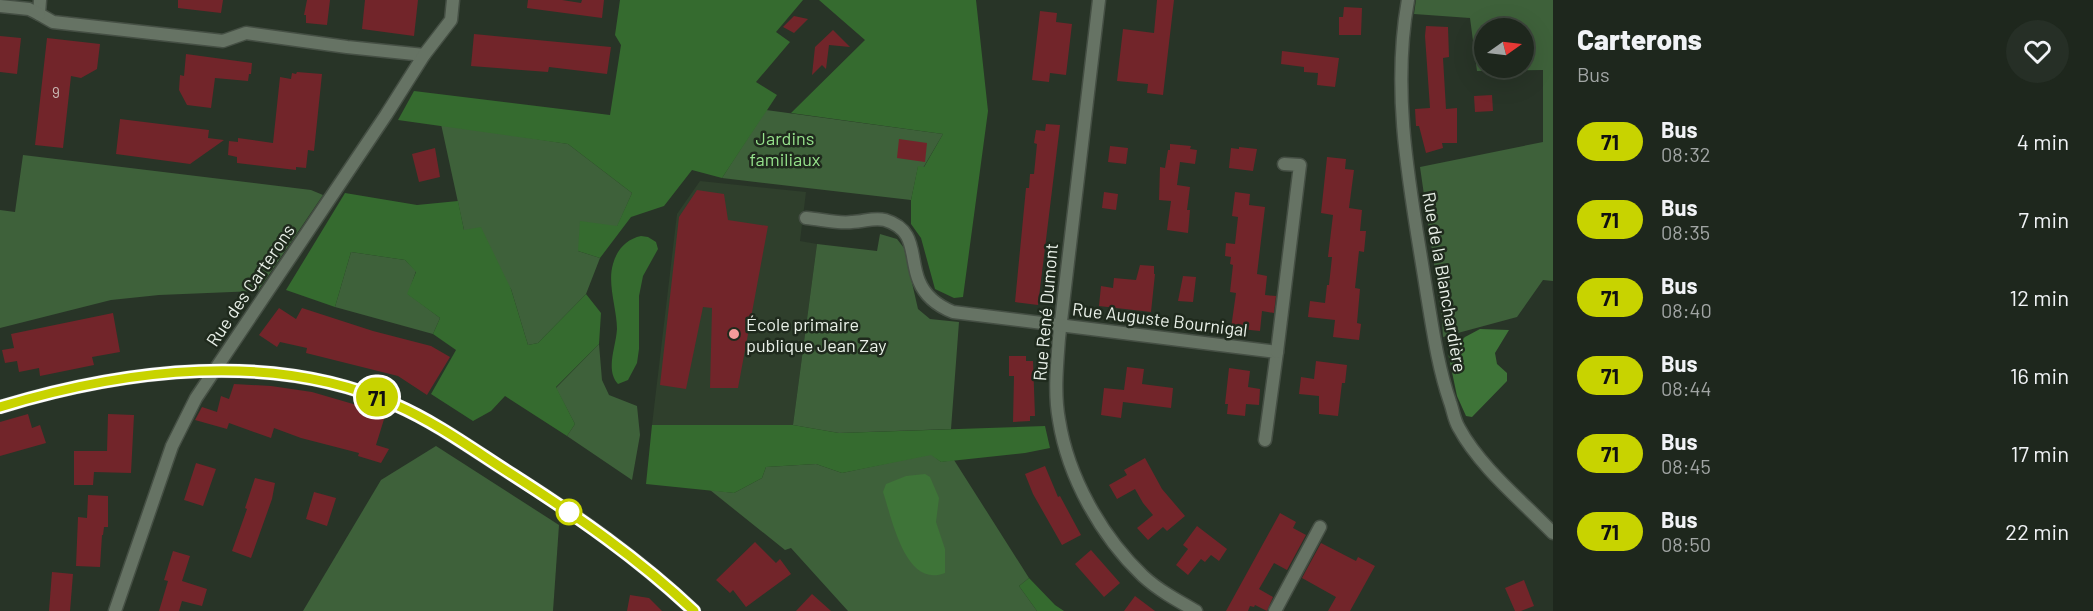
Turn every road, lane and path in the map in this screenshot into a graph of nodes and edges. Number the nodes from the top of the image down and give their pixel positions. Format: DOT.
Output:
graph roads {
  1 [pos="40,0"];
  2 [pos="453,0"];
  3 [pos="1099,0"];
  4 [pos="1408,0"];
  5 [pos="0,6"];
  6 [pos="39,15"];
  7 [pos="424,55"];
  8 [pos="1284,165"];
  9 [pos="806,218"];
  10 [pos="1060,324"];
  11 [pos="1277,352"];
  12 [pos="214,370"];
  13 [pos="0,408"];
  14 [pos="1266,440"];
  15 [pos="1320,527"];
  16 [pos="1553,533"];
  17 [pos="115,611"];
  18 [pos="694,611"];
  19 [pos="1196,611"];
  20 [pos="1275,611"];
  1 -- 6 [label="street"];
  2 -- 7 [label="street, Rue des Carterons"];
  3 -- 10 [label="street, Rue René Dumont"];
  4 -- 16 [label="street, Rue de la Blanchardière"];
  5 -- 6 [label="street"];
  6 -- 7 [label="street"];
  7 -- 12 [label="street, Rue des Carterons"];
  8 -- 11 [label="street"];
  9 -- 10 [label="street, Rue Auguste Bournigal"];
  10 -- 11 [label="street, Rue Auguste Bournigal"];
  10 -- 19 [label="street, Rue René Dumont"];
  11 -- 14 [label="street"];
  12 -- 13 [label="street"];
  12 -- 17 [label="street, Rue des Carterons"];
  12 -- 18 [label="street"];
  15 -- 20 [label="street"];
}
